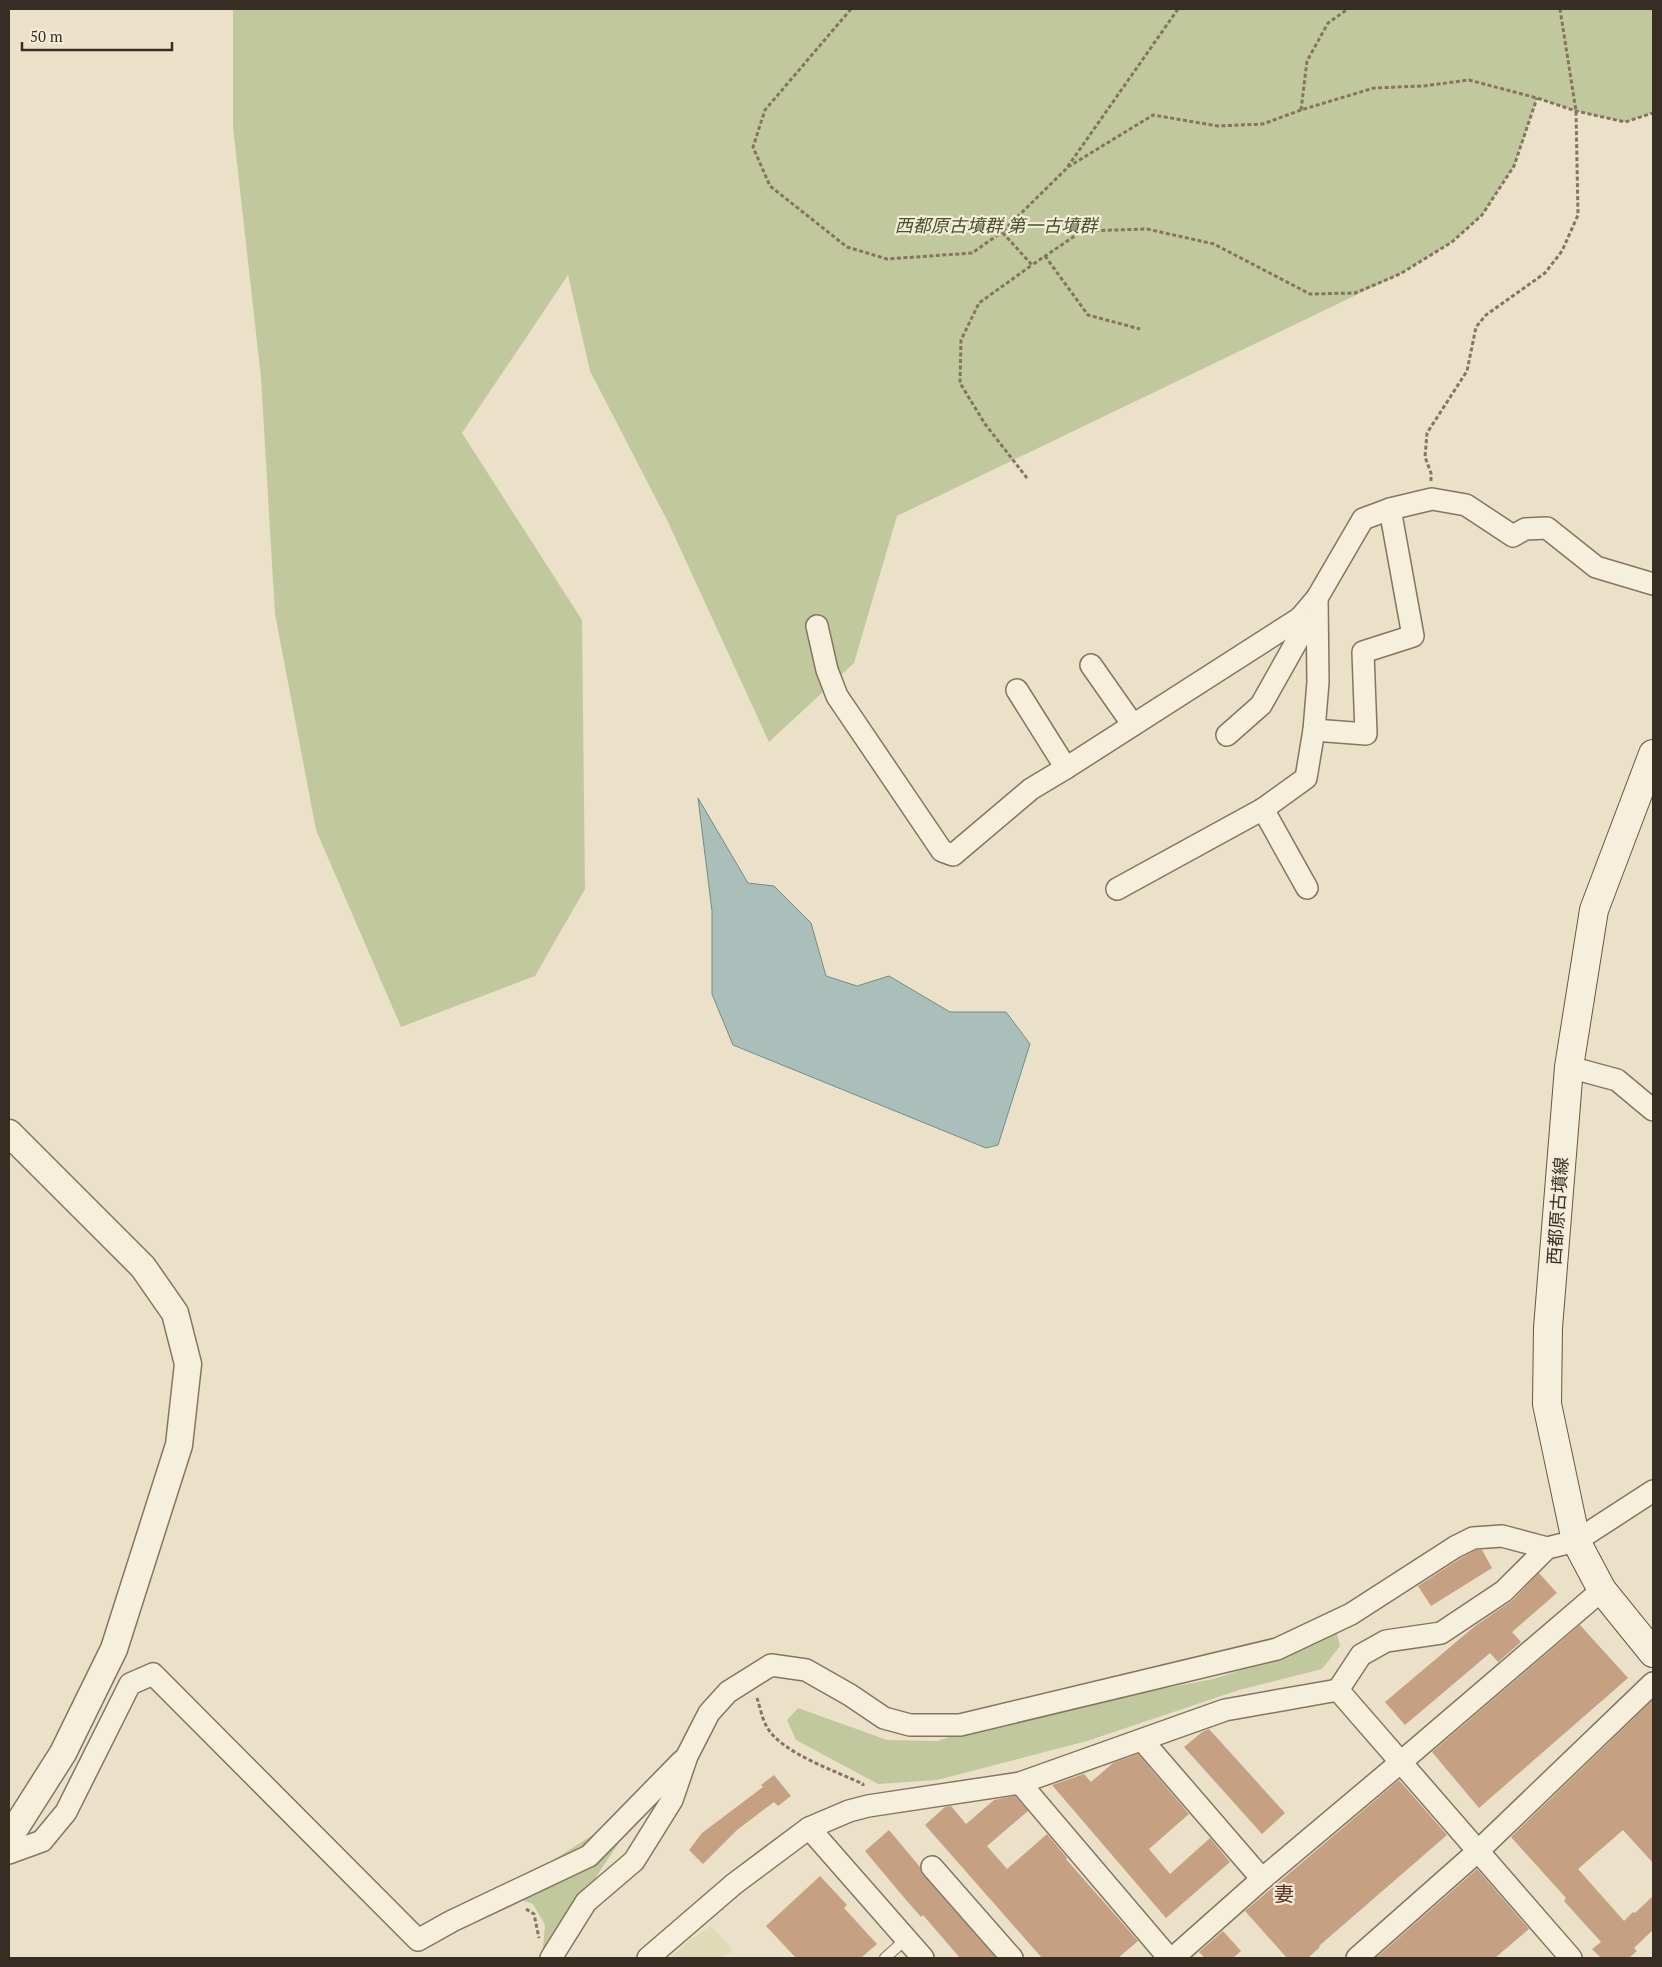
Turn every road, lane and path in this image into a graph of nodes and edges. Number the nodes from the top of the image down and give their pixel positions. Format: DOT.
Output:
graph roads {
  1 [pos="851,9"];
  2 [pos="1178,9"];
  3 [pos="1348,9"];
  4 [pos="1560,9"];
  5 [pos="1537,98"];
  6 [pos="1301,110"];
  7 [pos="1576,111"];
  8 [pos="1653,113"];
  9 [pos="1066,169"];
  10 [pos="1002,232"];
  11 [pos="1045,256"];
  12 [pos="1032,265"];
  13 [pos="1140,329"];
  14 [pos="1027,478"];
  15 [pos="1432,499"];
  16 [pos="1390,509"];
  17 [pos="1653,584"];
  18 [pos="1317,598"];
  19 [pos="1300,618"];
  20 [pos="817,626"];
  21 [pos="1091,666"];
  22 [pos="1017,690"];
  23 [pos="1133,724"];
  24 [pos="1314,730"];
  25 [pos="1227,735"];
  26 [pos="1653,754"];
  27 [pos="1066,768"];
  28 [pos="1263,809"];
  29 [pos="1307,888"];
  30 [pos="1117,889"];
  31 [pos="1569,1067"];
  32 [pos="1653,1110"];
  33 [pos="9,1133"];
  34 [pos="1653,1491"];
  35 [pos="1576,1541"];
  36 [pos="1547,1548"];
  37 [pos="1602,1590"];
  38 [pos="1653,1653"];
  39 [pos="750,1678"];
  40 [pos="1653,1684"];
  41 [pos="1338,1690"];
  42 [pos="1142,1740"];
  43 [pos="688,1756"];
  44 [pos="1401,1762"];
  45 [pos="1020,1783"];
  46 [pos="868,1806"];
  47 [pos="809,1828"];
  48 [pos="9,1838"];
  49 [pos="1477,1852"];
  50 [pos="9,1853"];
  51 [pos="932,1867"];
  52 [pos="1262,1879"];
  53 [pos="520,1905"];
  54 [pos="906,1939"];
  55 [pos="418,1949"];
  56 [pos="545,1950"];
  57 [pos="648,1958"];
  58 [pos="885,1958"];
  59 [pos="923,1958"];
  60 [pos="1012,1958"];
  61 [pos="1169,1958"];
  62 [pos="1173,1958"];
  63 [pos="1357,1958"];
  64 [pos="1571,1958"];
  1 -- 10 [label="path"];
  2 -- 9 [label="path"];
  3 -- 6 [label="path"];
  4 -- 7 [label="path"];
  5 -- 6 [label="path"];
  5 -- 7 [label="path"];
  5 -- 11 [label="path"];
  6 -- 9 [label="path"];
  7 -- 8 [label="path"];
  7 -- 15 [label="path"];
  9 -- 10 [label="path"];
  10 -- 12 [label="path"];
  11 -- 12 [label="path"];
  11 -- 13 [label="path"];
  12 -- 14 [label="path"];
  15 -- 16 [label="street"];
  15 -- 17 [label="street"];
  16 -- 18 [label="street"];
  16 -- 24 [label="street"];
  18 -- 19 [label="street"];
  18 -- 24 [label="street"];
  19 -- 23 [label="street"];
  19 -- 25 [label="street"];
  20 -- 27 [label="street"];
  21 -- 23 [label="street"];
  22 -- 27 [label="street"];
  23 -- 27 [label="street"];
  24 -- 28 [label="street"];
  26 -- 31 [label="main road, 西都原古墳線"];
  28 -- 29 [label="street"];
  28 -- 30 [label="street"];
  31 -- 32 [label="street"];
  31 -- 35 [label="main road, 西都原古墳線"];
  33 -- 48 [label="street"];
  34 -- 35 [label="street"];
  35 -- 36 [label="street"];
  35 -- 37 [label="main road, 西都原古墳線"];
  36 -- 39 [label="street"];
  36 -- 41 [label="street"];
  37 -- 38 [label="main road, 西都原古墳線"];
  37 -- 44 [label="street"];
  39 -- 43 [label="street"];
  39 -- 46 [label="path"];
  40 -- 49 [label="street"];
  41 -- 42 [label="street"];
  41 -- 44 [label="street"];
  42 -- 45 [label="street"];
  42 -- 52 [label="street"];
  43 -- 55 [label="street"];
  43 -- 56 [label="street"];
  44 -- 49 [label="street"];
  44 -- 52 [label="street"];
  45 -- 46 [label="street"];
  45 -- 61 [label="street"];
  46 -- 47 [label="street"];
  47 -- 54 [label="street"];
  47 -- 57 [label="street"];
  49 -- 63 [label="street"];
  49 -- 64 [label="street"];
  50 -- 55 [label="street"];
  51 -- 60 [label="street"];
  52 -- 62 [label="street"];
  53 -- 56 [label="path"];
  54 -- 58 [label="lane"];
  54 -- 59 [label="street"];
}
